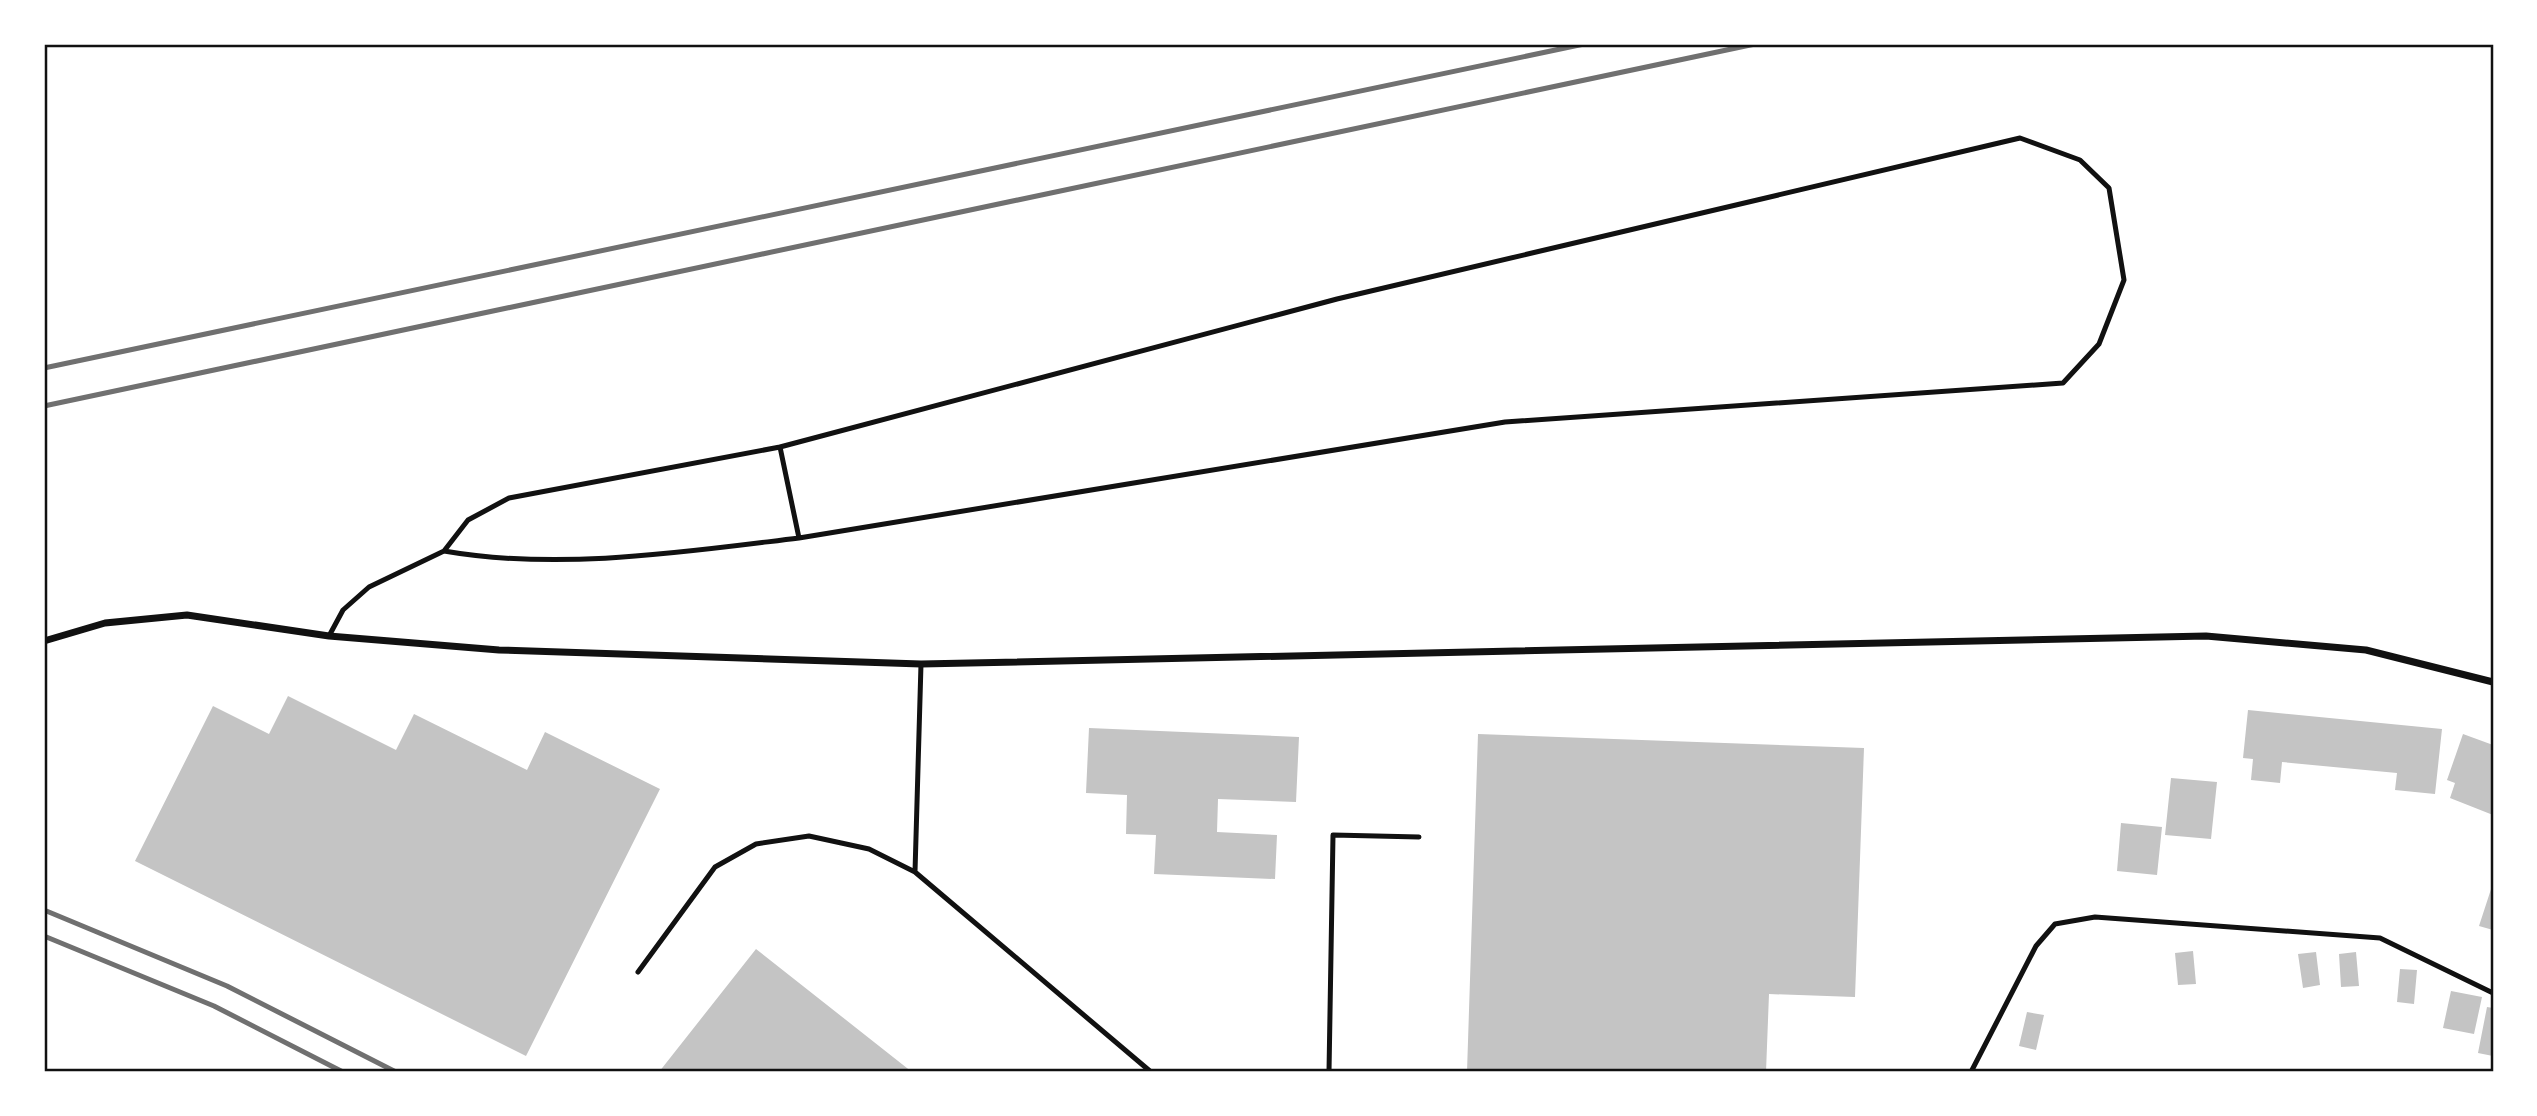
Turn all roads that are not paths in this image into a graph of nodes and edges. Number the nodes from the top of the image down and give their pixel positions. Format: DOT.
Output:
graph roads {
  1 [pos="780,447"];
  2 [pos="799,538"];
  3 [pos="444,551"];
  4 [pos="329,636"];
  5 [pos="44,641"];
  6 [pos="921,664"];
  7 [pos="2493,682"];
  8 [pos="1419,837"];
  9 [pos="915,872"];
  10 [pos="638,972"];
  11 [pos="2493,993"];
  12 [pos="1151,1072"];
  13 [pos="1329,1072"];
  14 [pos="1970,1072"];
  1 -- 2 [label="lane"];
  1 -- 2 [label="lane"];
  1 -- 3 [label="lane"];
  2 -- 3 [label="lane"];
  3 -- 4 [label="lane"];
  4 -- 5 [label="street"];
  4 -- 6 [label="street"];
  6 -- 7 [label="street"];
  6 -- 9 [label="lane"];
  8 -- 13 [label="lane"];
  9 -- 10 [label="lane"];
  9 -- 12 [label="lane"];
  11 -- 14 [label="lane"];
}
